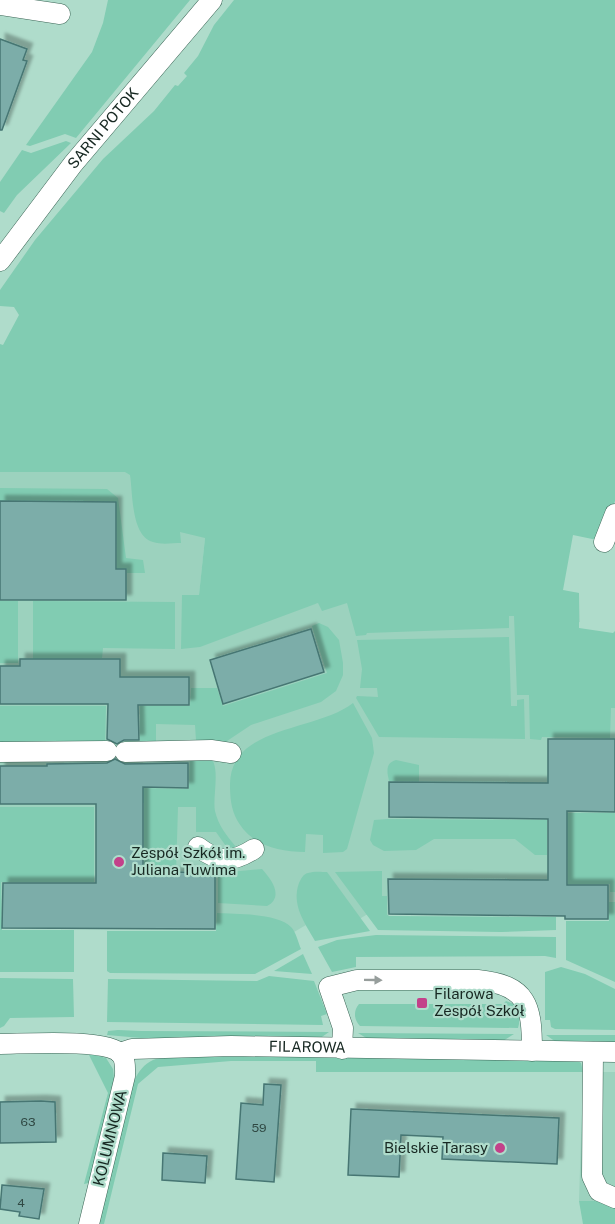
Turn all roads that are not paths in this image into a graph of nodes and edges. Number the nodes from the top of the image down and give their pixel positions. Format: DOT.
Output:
graph roads {
  1 [pos="212,0"];
  2 [pos="0,5"];
  3 [pos="60,14"];
  4 [pos="0,261"];
  5 [pos="615,514"];
  6 [pos="604,542"];
  7 [pos="0,752"];
  8 [pos="231,753"];
  9 [pos="198,847"];
  10 [pos="254,849"];
  11 [pos="0,1044"];
  12 [pos="342,1048"];
  13 [pos="532,1051"];
  14 [pos="593,1052"];
  15 [pos="615,1052"];
  16 [pos="120,1053"];
  17 [pos="615,1197"];
  18 [pos="89,1224"];
  1 -- 4 [label="street, SARNI POTOK"];
  2 -- 3 [label="street"];
  5 -- 6 [label="street"];
  7 -- 8 [label="street"];
  9 -- 10 [label="street"];
  11 -- 16 [label="street, FILAROWA"];
  12 -- 13 [label="street, FILAROWA"];
  12 -- 13 [label="street, one-way"];
  12 -- 16 [label="street, FILAROWA"];
  13 -- 14 [label="street, FILAROWA"];
  14 -- 15 [label="street, FILAROWA"];
  14 -- 17 [label="street"];
  16 -- 18 [label="street, KOLUMNOWA"];
}
